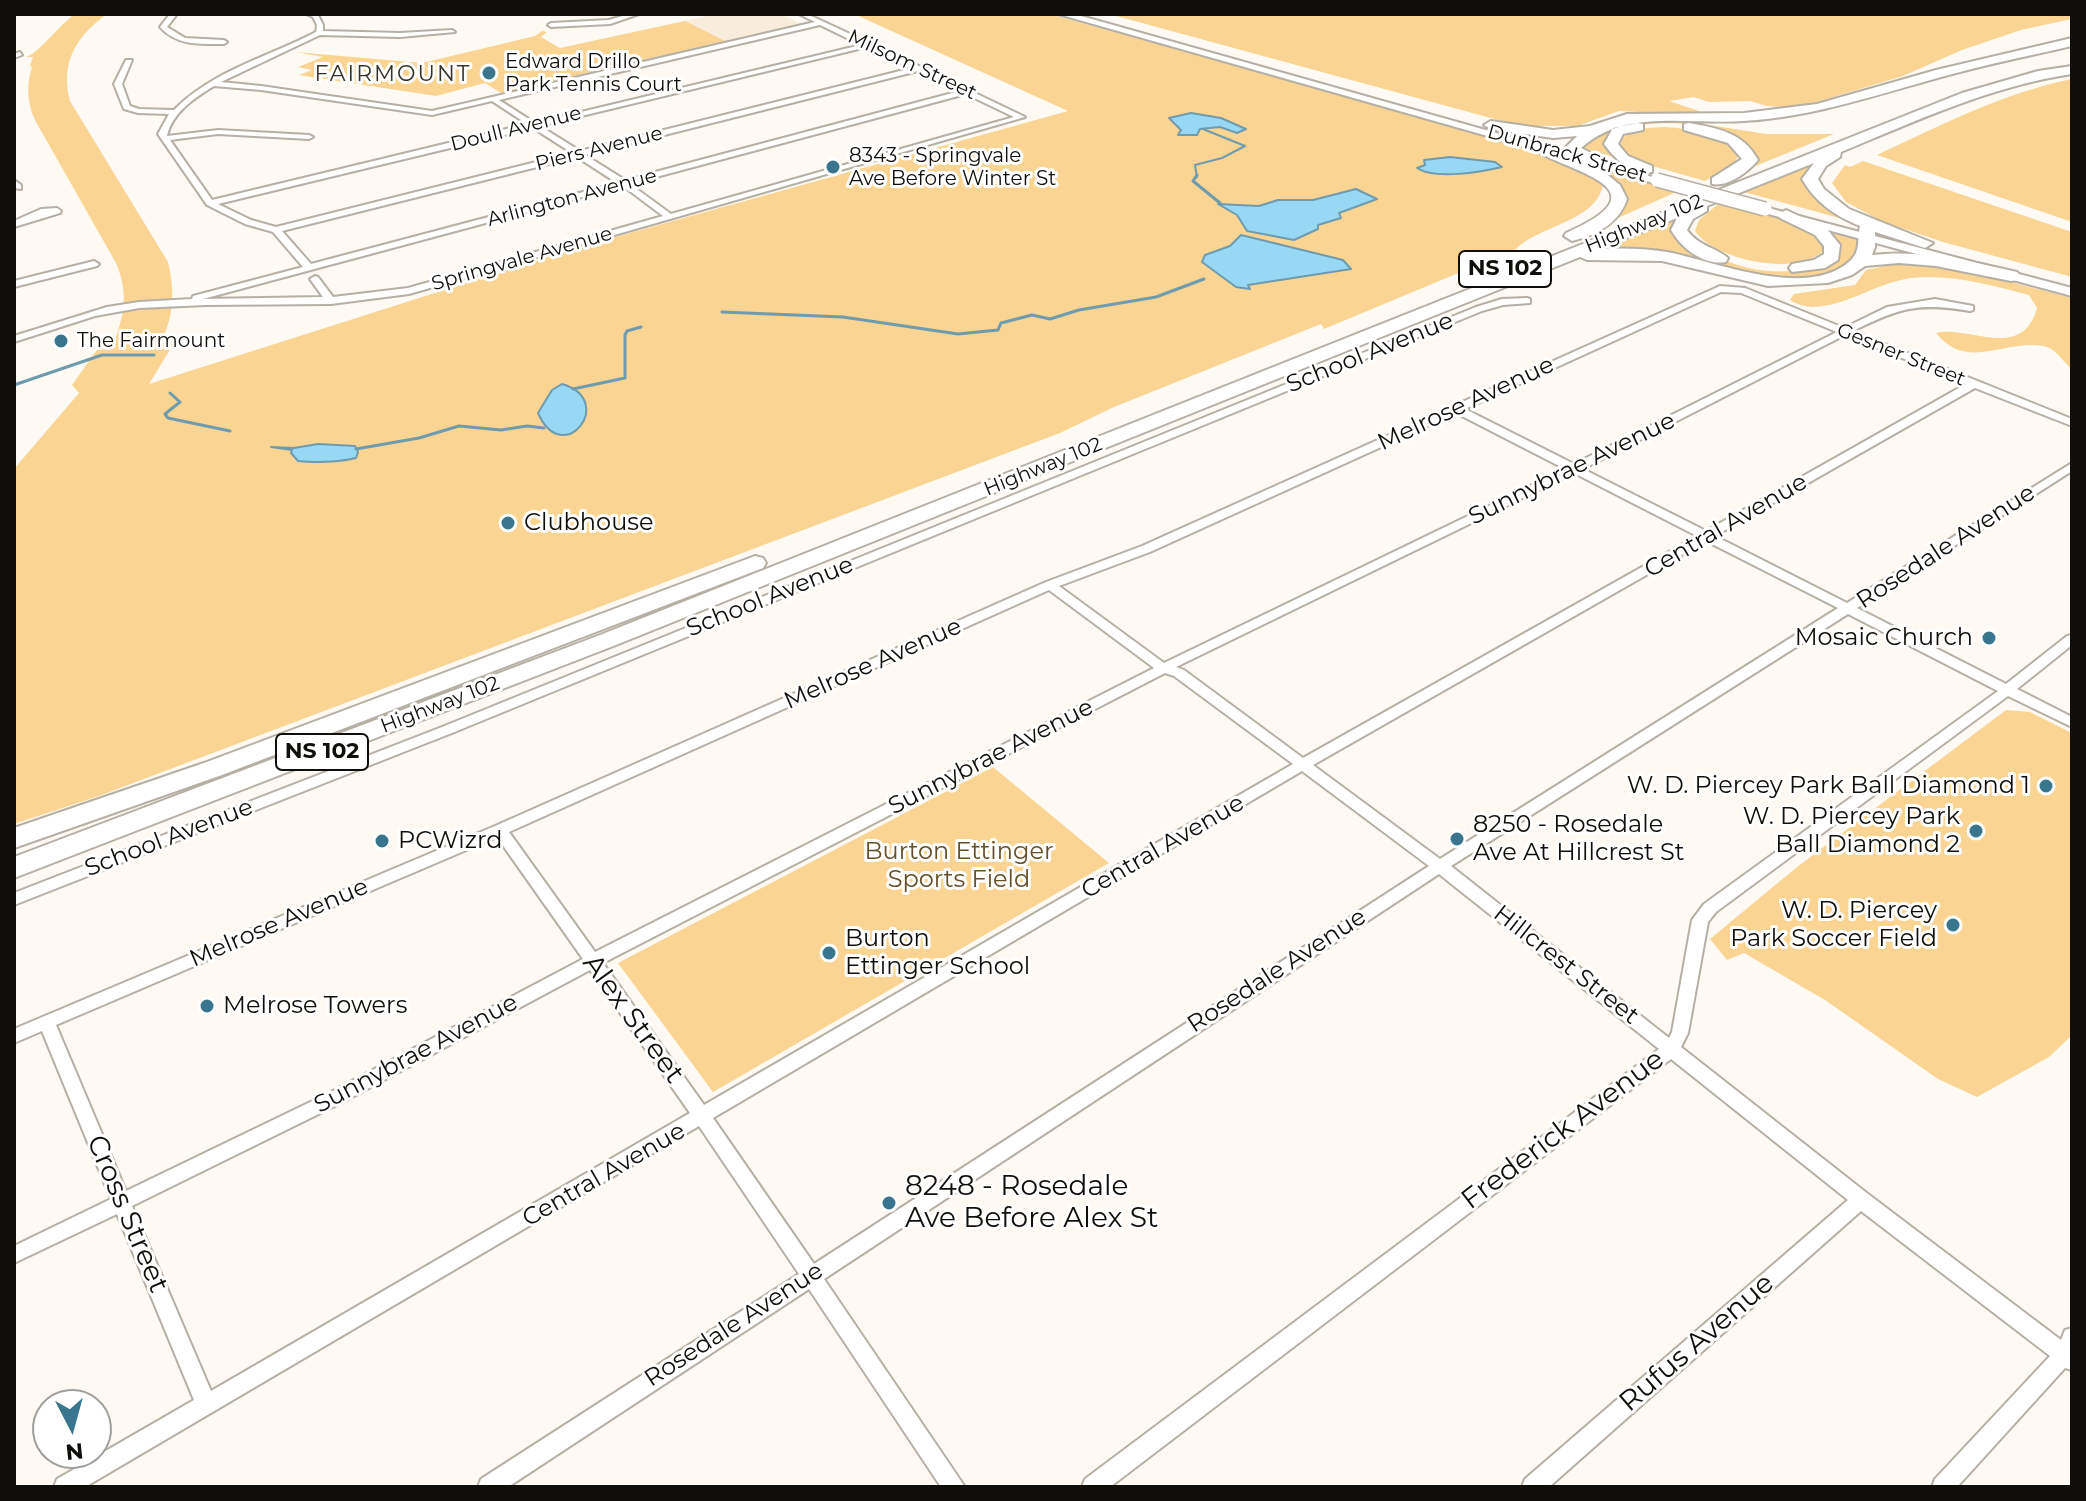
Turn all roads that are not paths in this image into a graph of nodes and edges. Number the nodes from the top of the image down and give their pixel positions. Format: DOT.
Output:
graph roads {
  1 [pos="174,14"];
  2 [pos="636,14"];
  3 [pos="802,14"];
  4 [pos="1063,14"];
  5 [pos="1086,14"];
  6 [pos="316,15"];
  7 [pos="821,23"];
  8 [pos="551,25"];
  9 [pos="452,32"];
  10 [pos="319,33"];
  11 [pos="224,42"];
  12 [pos="2072,42"];
  13 [pos="868,45"];
  14 [pos="2072,61"];
  15 [pos="129,62"];
  16 [pos="922,68"];
  17 [pos="2072,70"];
  18 [pos="212,84"];
  19 [pos="968,91"];
  20 [pos="493,99"];
  21 [pos="1937,108"];
  22 [pos="175,112"];
  23 [pos="1021,117"];
  24 [pos="535,125"];
  25 [pos="1491,125"];
  26 [pos="1592,130"];
  27 [pos="309,137"];
  28 [pos="166,138"];
  29 [pos="1533,144"];
  30 [pos="1572,148"];
  31 [pos="578,155"];
  32 [pos="1600,163"];
  33 [pos="1657,174"];
  34 [pos="625,184"];
  35 [pos="1741,186"];
  36 [pos="1681,200"];
  37 [pos="210,203"];
  38 [pos="1775,209"];
  39 [pos="670,217"];
  40 [pos="276,230"];
  41 [pos="1868,233"];
  42 [pos="1925,243"];
  43 [pos="1861,261"];
  44 [pos="94,264"];
  45 [pos="1541,266"];
  46 [pos="308,267"];
  47 [pos="2011,276"];
  48 [pos="315,279"];
  49 [pos="1480,279"];
  50 [pos="14,284"];
  51 [pos="2072,284"];
  52 [pos="1729,287"];
  53 [pos="2072,292"];
  54 [pos="331,301"];
  55 [pos="1527,301"];
  56 [pos="176,304"];
  57 [pos="1970,308"];
  58 [pos="1845,332"];
  59 [pos="14,339"];
  60 [pos="1974,384"];
  61 [pos="1457,409"];
  62 [pos="2072,423"];
  63 [pos="1052,463"];
  64 [pos="2072,466"];
  65 [pos="1576,468"];
  66 [pos="898,513"];
  67 [pos="1708,536"];
  68 [pos="1050,585"];
  69 [pos="1850,609"];
  70 [pos="2072,639"];
  71 [pos="1164,668"];
  72 [pos="2005,690"];
  73 [pos="2072,723"];
  74 [pos="1302,765"];
  75 [pos="500,830"];
  76 [pos="14,838"];
  77 [pos="14,854"];
  78 [pos="1440,866"];
  79 [pos="14,868"];
  80 [pos="14,885"];
  81 [pos="14,899"];
  82 [pos="593,962"];
  83 [pos="46,1022"];
  84 [pos="14,1036"];
  85 [pos="1671,1049"];
  86 [pos="703,1117"];
  87 [pos="121,1200"];
  88 [pos="1861,1200"];
  89 [pos="14,1255"];
  90 [pos="810,1275"];
  91 [pos="2069,1351"];
  92 [pos="207,1406"];
  93 [pos="65,1487"];
  94 [pos="489,1487"];
  95 [pos="954,1487"];
  96 [pos="1093,1487"];
  97 [pos="1533,1487"];
  98 [pos="1943,1487"];
  1 -- 11 [label="street"];
  2 -- 8 [label="street"];
  3 -- 7 [label="street, Milsom Street"];
  4 -- 29 [label="main road, Dunbrack Street"];
  5 -- 25 [label="main road, Dunbrack Street"];
  6 -- 10 [label="street"];
  7 -- 13 [label="street, Milsom Street"];
  7 -- 20 [label="street"];
  9 -- 10 [label="street"];
  10 -- 18 [label="street"];
  12 -- 26 [label="highway"];
  13 -- 16 [label="street, Milsom Street"];
  13 -- 24 [label="street, Doull Avenue"];
  14 -- 36 [label="highway, Highway 102 / NS 102"];
  15 -- 22 [label="street"];
  16 -- 19 [label="street, Milsom Street"];
  16 -- 31 [label="street, Piers Avenue"];
  17 -- 21 [label="highway, Highway 102 / NS 102"];
  18 -- 20 [label="street"];
  18 -- 22 [label="street"];
  19 -- 23 [label="street, Milsom Street"];
  19 -- 34 [label="street, Arlington Avenue"];
  20 -- 24 [label="street"];
  21 -- 35 [label="highway, Highway 102 / NS 102"];
  21 -- 42 [label="highway"];
  22 -- 28 [label="street"];
  23 -- 39 [label="street, Springvale Avenue"];
  24 -- 31 [label="street"];
  24 -- 37 [label="street, Doull Avenue"];
  25 -- 26 [label="highway"];
  25 -- 30 [label="main road, Dunbrack Street"];
  26 -- 30 [label="highway"];
  27 -- 28 [label="street"];
  28 -- 37 [label="street"];
  29 -- 32 [label="main road, Dunbrack Street"];
  29 -- 49 [label="highway"];
  30 -- 32 [label="highway"];
  30 -- 33 [label="main road, Dunbrack Street"];
  31 -- 34 [label="street"];
  31 -- 40 [label="street, Piers Avenue"];
  32 -- 33 [label="main road, Dunbrack Street"];
  33 -- 36 [label="highway"];
  33 -- 38 [label="main road, Dunbrack Street, bridge"];
  34 -- 39 [label="street"];
  34 -- 46 [label="street, Arlington Avenue"];
  35 -- 38 [label="highway"];
  35 -- 45 [label="highway, Highway 102 / NS 102"];
  36 -- 49 [label="highway, Highway 102 / NS 102"];
  37 -- 40 [label="street"];
  38 -- 41 [label="main road, Dunbrack Street"];
  39 -- 54 [label="street, Springvale Avenue"];
  40 -- 46 [label="street"];
  41 -- 42 [label="main road, Dunbrack Street"];
  41 -- 43 [label="highway"];
  41 -- 47 [label="main road, Dunbrack Street"];
  42 -- 51 [label="main road, Dunbrack Street"];
  43 -- 45 [label="highway"];
  43 -- 47 [label="highway"];
  44 -- 50 [label="street"];
  45 -- 63 [label="highway, Highway 102 / NS 102"];
  46 -- 56 [label="street, Arlington Avenue"];
  47 -- 53 [label="main road, Dunbrack Street"];
  48 -- 54 [label="street"];
  49 -- 66 [label="highway, Highway 102 / NS 102"];
  52 -- 58 [label="street, Gesner Street"];
  52 -- 61 [label="street, Melrose Avenue"];
  54 -- 56 [label="street, Springvale Avenue"];
  55 -- 81 [label="street, School Avenue"];
  56 -- 59 [label="street, Springvale Avenue"];
  57 -- 58 [label="street, Sunnybrae Avenue"];
  58 -- 60 [label="street, Gesner Street"];
  58 -- 65 [label="street, Sunnybrae Avenue"];
  60 -- 62 [label="street, Gesner Street"];
  60 -- 67 [label="street, Central Avenue"];
  61 -- 65 [label="street"];
  61 -- 68 [label="street, Melrose Avenue"];
  63 -- 79 [label="highway, Highway 102 / NS 102"];
  63 -- 80 [label="highway"];
  64 -- 69 [label="street, Rosedale Avenue"];
  65 -- 67 [label="street"];
  65 -- 71 [label="street, Sunnybrae Avenue"];
  66 -- 76 [label="highway"];
  66 -- 77 [label="highway, Highway 102 / NS 102"];
  67 -- 69 [label="street"];
  67 -- 74 [label="street, Central Avenue"];
  68 -- 71 [label="street, Hillcrest Street"];
  68 -- 75 [label="street, Melrose Avenue"];
  69 -- 72 [label="street"];
  69 -- 78 [label="street, Rosedale Avenue"];
  70 -- 72 [label="street, Frederick Avenue"];
  71 -- 74 [label="street, Hillcrest Street"];
  71 -- 82 [label="street, Sunnybrae Avenue"];
  72 -- 73 [label="street"];
  72 -- 85 [label="street, Frederick Avenue"];
  74 -- 78 [label="street, Hillcrest Street"];
  74 -- 86 [label="street, Central Avenue"];
  75 -- 82 [label="street, Alex Street"];
  75 -- 83 [label="street, Melrose Avenue"];
  78 -- 85 [label="street, Hillcrest Street"];
  78 -- 90 [label="street, Rosedale Avenue"];
  82 -- 86 [label="street, Alex Street"];
  82 -- 87 [label="street, Sunnybrae Avenue"];
  83 -- 84 [label="street, Melrose Avenue"];
  83 -- 87 [label="street, Cross Street"];
  85 -- 88 [label="street, Hillcrest Street"];
  85 -- 96 [label="street, Frederick Avenue"];
  86 -- 90 [label="street, Alex Street"];
  86 -- 92 [label="street, Central Avenue"];
  87 -- 89 [label="street, Sunnybrae Avenue"];
  87 -- 92 [label="street, Cross Street"];
  88 -- 91 [label="street, Hillcrest Street"];
  88 -- 97 [label="street, Rufus Avenue"];
  90 -- 94 [label="street, Rosedale Avenue"];
  90 -- 95 [label="street, Alex Street"];
  91 -- 98 [label="street"];
  92 -- 93 [label="street, Central Avenue"];
}
